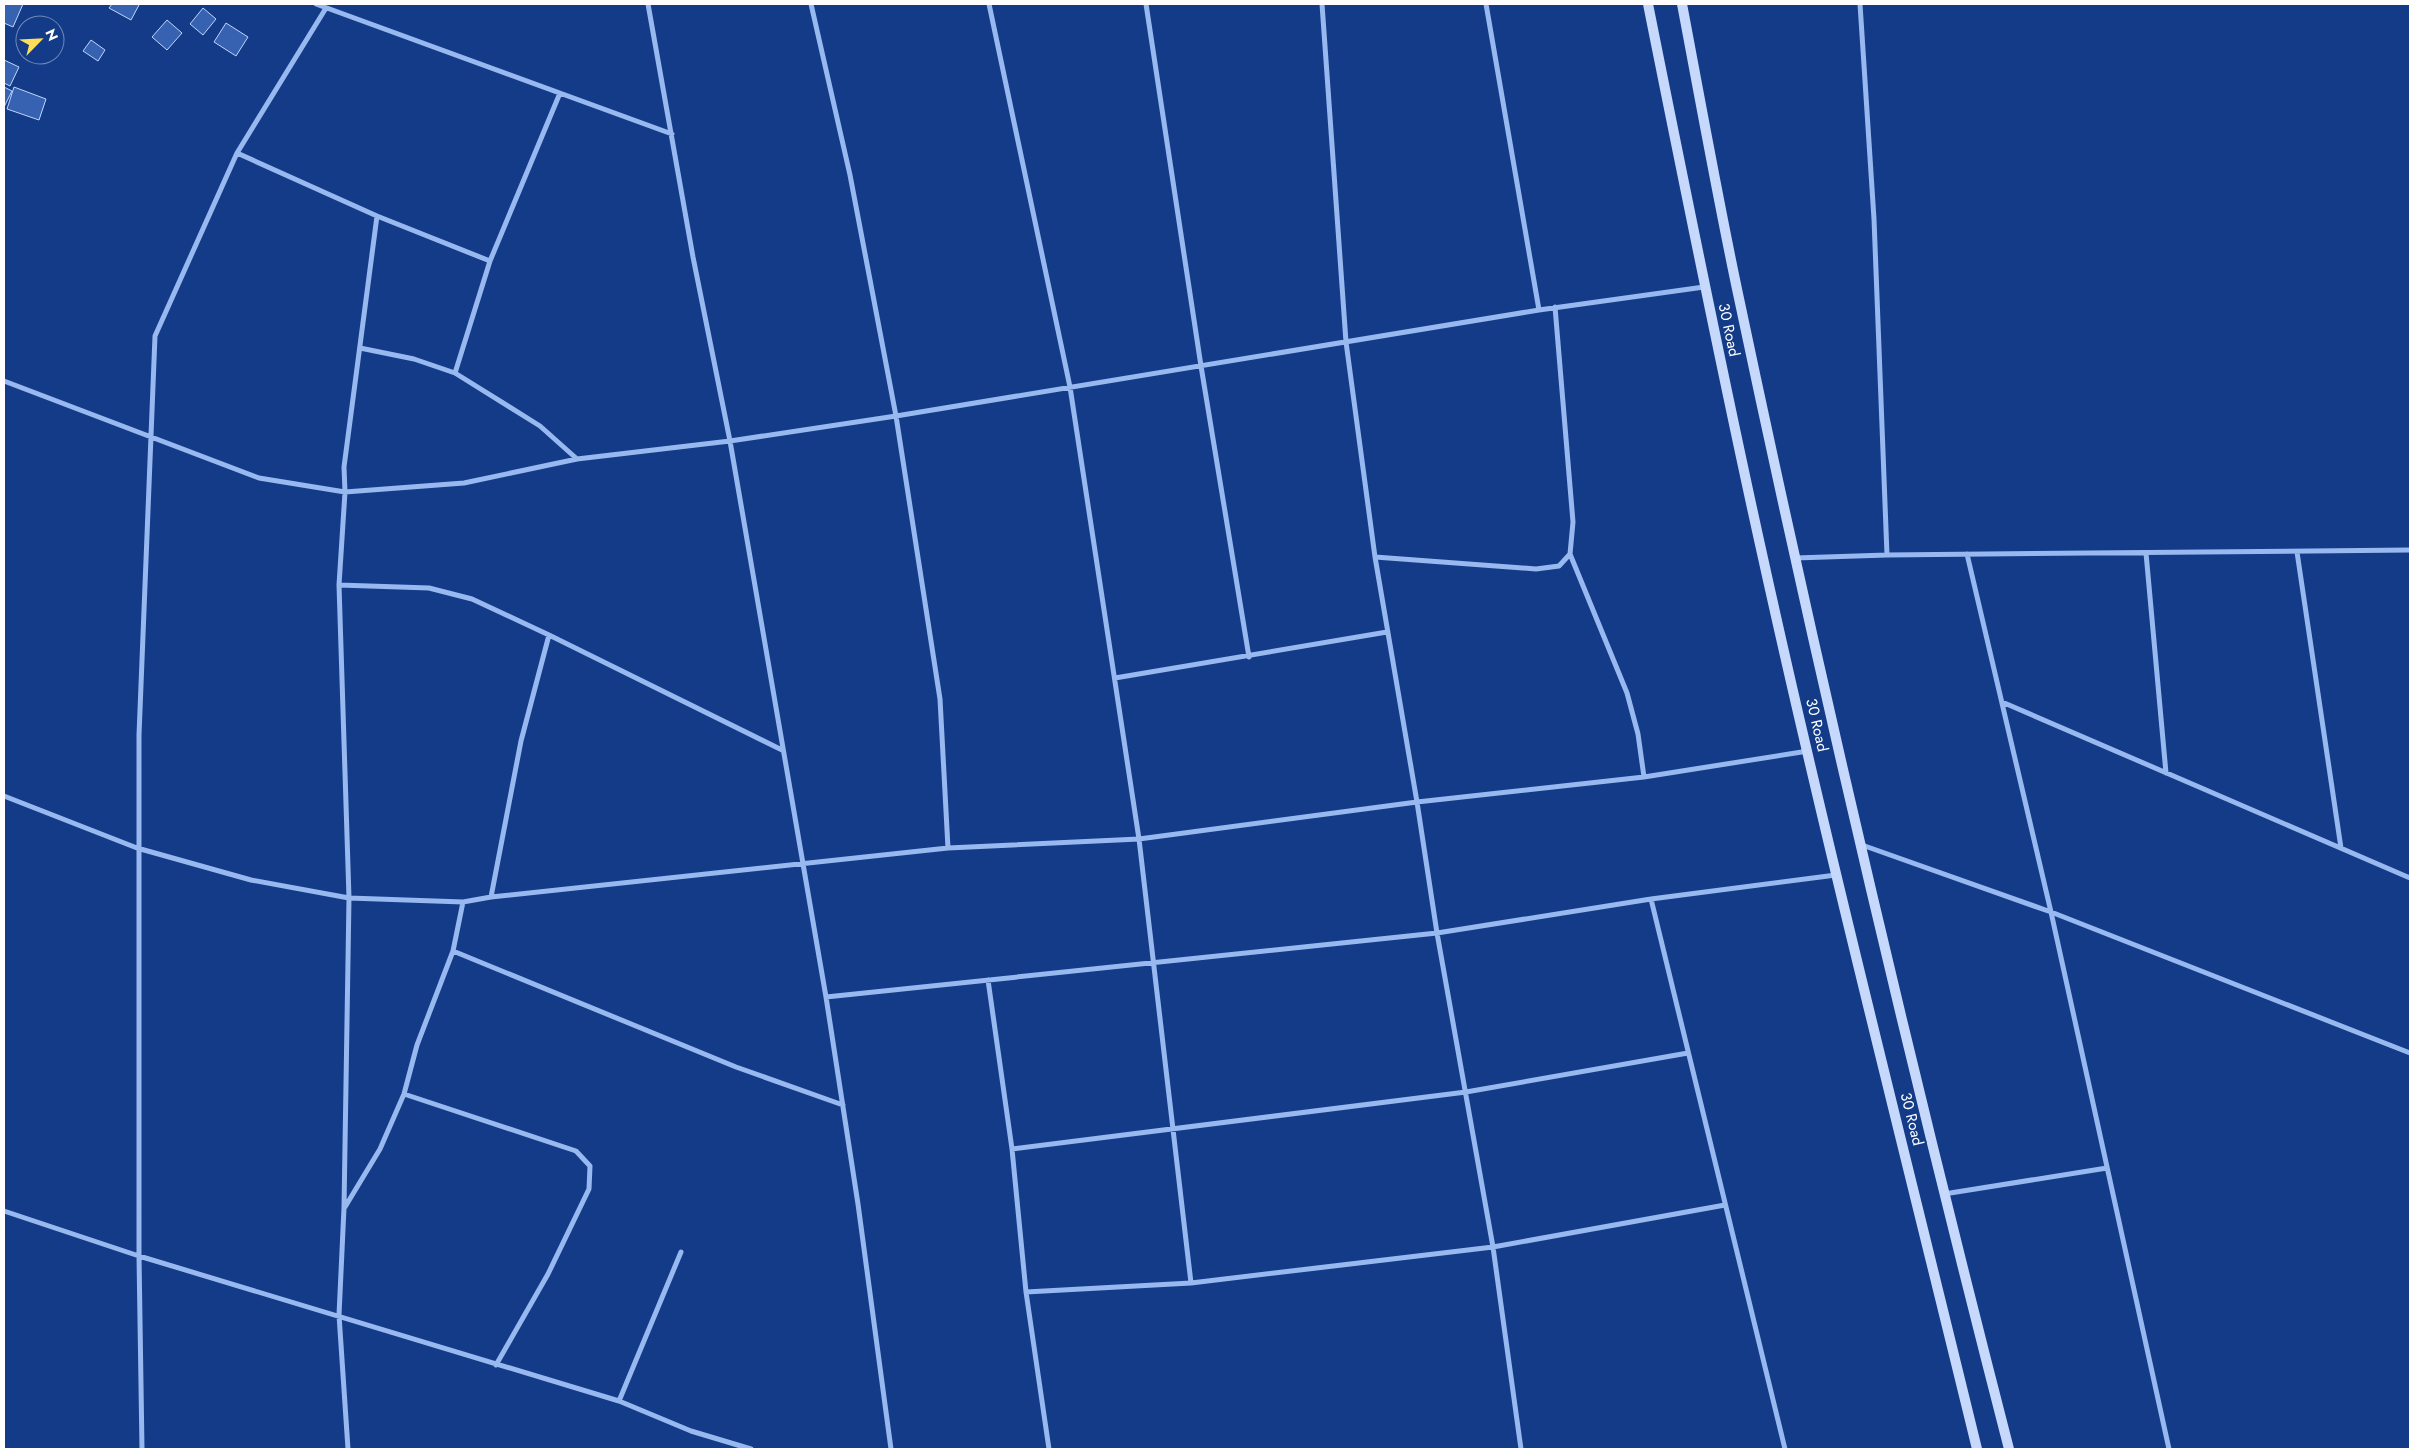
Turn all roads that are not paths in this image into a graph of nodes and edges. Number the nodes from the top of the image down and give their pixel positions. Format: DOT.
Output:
graph roads {
  1 [pos="316,4"];
  2 [pos="648,4"];
  3 [pos="811,4"];
  4 [pos="989,4"];
  5 [pos="1146,4"];
  6 [pos="1322,4"];
  7 [pos="1486,4"];
  8 [pos="1648,4"];
  9 [pos="1682,4"];
  10 [pos="1860,4"];
  11 [pos="326,8"];
  12 [pos="560,93"];
  13 [pos="672,134"];
  14 [pos="236,153"];
  15 [pos="377,216"];
  16 [pos="490,261"];
  17 [pos="1704,287"];
  18 [pos="1555,308"];
  19 [pos="1539,310"];
  20 [pos="1346,342"];
  21 [pos="360,348"];
  22 [pos="1201,366"];
  23 [pos="455,373"];
  24 [pos="4,381"];
  25 [pos="1070,387"];
  26 [pos="896,416"];
  27 [pos="150,438"];
  28 [pos="730,441"];
  29 [pos="578,459"];
  30 [pos="345,492"];
  31 [pos="2410,550"];
  32 [pos="2297,552"];
  33 [pos="2146,553"];
  34 [pos="1570,554"];
  35 [pos="1967,554"];
  36 [pos="1886,555"];
  37 [pos="1375,557"];
  38 [pos="1795,558"];
  39 [pos="339,585"];
  40 [pos="1387,632"];
  41 [pos="549,635"];
  42 [pos="1249,657"];
  43 [pos="1115,678"];
  44 [pos="2002,702"];
  45 [pos="782,750"];
  46 [pos="1808,751"];
  47 [pos="2166,773"];
  48 [pos="1644,777"];
  49 [pos="4,796"];
  50 [pos="1417,802"];
  51 [pos="1139,840"];
  52 [pos="1862,844"];
  53 [pos="138,848"];
  54 [pos="948,848"];
  55 [pos="2341,848"];
  56 [pos="802,864"];
  57 [pos="1836,875"];
  58 [pos="2410,878"];
  59 [pos="491,897"];
  60 [pos="349,898"];
  61 [pos="1651,899"];
  62 [pos="463,902"];
  63 [pos="2052,912"];
  64 [pos="1437,933"];
  65 [pos="453,951"];
  66 [pos="1152,963"];
  67 [pos="988,980"];
  68 [pos="826,996"];
  69 [pos="1688,1053"];
  70 [pos="2410,1053"];
  71 [pos="1466,1092"];
  72 [pos="404,1094"];
  73 [pos="844,1105"];
  74 [pos="1172,1128"];
  75 [pos="1012,1149"];
  76 [pos="2107,1168"];
  77 [pos="1944,1194"];
  78 [pos="1725,1205"];
  79 [pos="344,1208"];
  80 [pos="4,1211"];
  81 [pos="1493,1247"];
  82 [pos="681,1252"];
  83 [pos="139,1256"];
  84 [pos="1191,1284"];
  85 [pos="1026,1292"];
  86 [pos="338,1316"];
  87 [pos="496,1365"];
  88 [pos="619,1401"];
  89 [pos="142,1449"];
  90 [pos="348,1449"];
  91 [pos="751,1449"];
  92 [pos="891,1449"];
  93 [pos="1049,1449"];
  94 [pos="1521,1449"];
  95 [pos="1785,1449"];
  96 [pos="1978,1449"];
  97 [pos="2009,1449"];
  98 [pos="2169,1449"];
  1 -- 11 [label="street"];
  2 -- 13 [label="street"];
  3 -- 26 [label="street"];
  4 -- 25 [label="street"];
  5 -- 22 [label="street"];
  6 -- 20 [label="street"];
  7 -- 19 [label="street"];
  8 -- 17 [label="main road, 30 Road"];
  9 -- 38 [label="main road, 30 Road"];
  10 -- 36 [label="street"];
  11 -- 12 [label="street"];
  11 -- 14 [label="street"];
  12 -- 13 [label="street"];
  12 -- 16 [label="street"];
  13 -- 28 [label="street"];
  14 -- 15 [label="street"];
  14 -- 27 [label="street"];
  15 -- 16 [label="street"];
  15 -- 21 [label="street"];
  16 -- 23 [label="street"];
  17 -- 18 [label="street"];
  17 -- 46 [label="main road, 30 Road"];
  18 -- 19 [label="street"];
  18 -- 34 [label="street"];
  19 -- 20 [label="street"];
  20 -- 22 [label="street"];
  20 -- 37 [label="street"];
  21 -- 23 [label="street"];
  21 -- 30 [label="street"];
  22 -- 25 [label="street"];
  22 -- 42 [label="street"];
  23 -- 29 [label="street"];
  24 -- 27 [label="street"];
  25 -- 26 [label="street"];
  25 -- 43 [label="street"];
  26 -- 28 [label="street"];
  26 -- 54 [label="street"];
  27 -- 30 [label="street"];
  27 -- 53 [label="street"];
  28 -- 29 [label="street"];
  28 -- 45 [label="street"];
  29 -- 30 [label="street"];
  30 -- 39 [label="street"];
  31 -- 32 [label="street"];
  32 -- 33 [label="street"];
  32 -- 55 [label="street"];
  33 -- 35 [label="street"];
  33 -- 47 [label="street"];
  34 -- 37 [label="street"];
  34 -- 48 [label="street"];
  35 -- 36 [label="street"];
  35 -- 44 [label="street"];
  36 -- 38 [label="street"];
  37 -- 40 [label="street"];
  38 -- 52 [label="main road, 30 Road"];
  39 -- 41 [label="street"];
  39 -- 60 [label="street"];
  40 -- 42 [label="street"];
  40 -- 50 [label="street"];
  41 -- 45 [label="street"];
  41 -- 59 [label="street"];
  42 -- 43 [label="street"];
  43 -- 51 [label="street"];
  44 -- 47 [label="street"];
  44 -- 63 [label="street"];
  45 -- 56 [label="street"];
  46 -- 48 [label="street"];
  46 -- 57 [label="main road, 30 Road"];
  47 -- 55 [label="street"];
  48 -- 50 [label="street"];
  49 -- 53 [label="street"];
  50 -- 51 [label="street"];
  50 -- 64 [label="street"];
  51 -- 54 [label="street"];
  51 -- 66 [label="street"];
  52 -- 63 [label="street"];
  52 -- 77 [label="main road, 30 Road"];
  53 -- 60 [label="street"];
  53 -- 83 [label="street"];
  54 -- 56 [label="street"];
  55 -- 58 [label="street"];
  56 -- 59 [label="street"];
  56 -- 68 [label="street"];
  57 -- 61 [label="street"];
  57 -- 96 [label="main road, 30 Road"];
  59 -- 62 [label="street"];
  60 -- 62 [label="street"];
  60 -- 79 [label="street"];
  61 -- 64 [label="street"];
  61 -- 69 [label="street"];
  62 -- 65 [label="street"];
  63 -- 70 [label="street"];
  63 -- 76 [label="street"];
  64 -- 66 [label="street"];
  64 -- 71 [label="street"];
  65 -- 72 [label="street"];
  65 -- 73 [label="street"];
  66 -- 67 [label="street"];
  66 -- 74 [label="street"];
  67 -- 68 [label="street"];
  67 -- 75 [label="street"];
  68 -- 73 [label="street"];
  69 -- 71 [label="street"];
  69 -- 78 [label="street"];
  71 -- 74 [label="street"];
  71 -- 81 [label="street"];
  72 -- 79 [label="street"];
  72 -- 87 [label="street"];
  73 -- 92 [label="street"];
  74 -- 75 [label="street"];
  74 -- 84 [label="street"];
  75 -- 85 [label="street"];
  76 -- 77 [label="street"];
  76 -- 98 [label="street"];
  77 -- 97 [label="main road, 30 Road"];
  78 -- 81 [label="street"];
  78 -- 95 [label="street"];
  79 -- 86 [label="street"];
  80 -- 83 [label="street"];
  81 -- 84 [label="street"];
  81 -- 94 [label="street"];
  82 -- 88 [label="street"];
  83 -- 86 [label="street"];
  83 -- 89 [label="street"];
  84 -- 85 [label="street"];
  85 -- 93 [label="street"];
  86 -- 87 [label="street"];
  86 -- 90 [label="street"];
  87 -- 88 [label="street"];
  88 -- 91 [label="street"];
}
